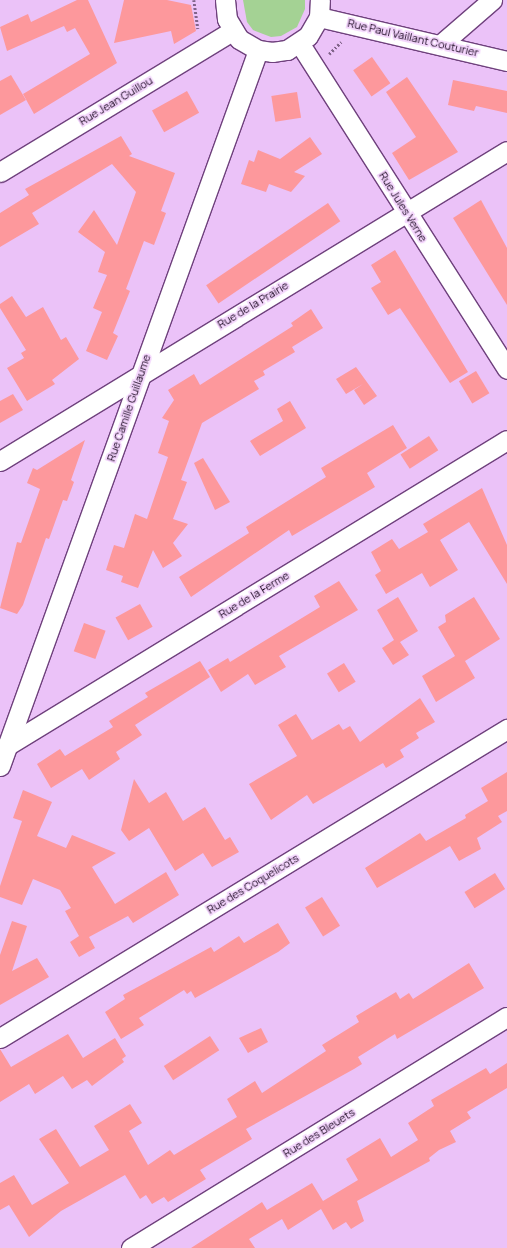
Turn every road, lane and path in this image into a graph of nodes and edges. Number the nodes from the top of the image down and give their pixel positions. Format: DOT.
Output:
graph roads {
  1 [pos="225,0"];
  2 [pos="492,0"];
  3 [pos="319,8"];
  4 [pos="232,30"];
  5 [pos="300,44"];
  6 [pos="440,45"];
  7 [pos="258,50"];
  8 [pos="507,61"];
  9 [pos="507,151"];
  10 [pos="0,172"];
  11 [pos="406,213"];
  12 [pos="507,369"];
  13 [pos="142,373"];
  14 [pos="507,440"];
  15 [pos="0,461"];
  16 [pos="507,729"];
  17 [pos="4,747"];
  18 [pos="0,766"];
  19 [pos="507,1017"];
  20 [pos="0,1038"];
  21 [pos="131,1248"];
  1 -- 4 [label="street"];
  2 -- 6 [label="street"];
  3 -- 5 [label="street"];
  3 -- 6 [label="street, Rue Paul Vaillant Couturier"];
  4 -- 7 [label="street"];
  4 -- 10 [label="street, Rue Jean Guillou"];
  5 -- 7 [label="street"];
  5 -- 11 [label="street, Rue Jules Verne"];
  6 -- 8 [label="street, Rue Paul Vaillant Couturier"];
  7 -- 13 [label="street, Rue Camille Guillaume"];
  9 -- 11 [label="street, Rue de la Prairie"];
  11 -- 12 [label="street, Rue Jules Verne"];
  11 -- 13 [label="street, Rue de la Prairie"];
  13 -- 15 [label="street, Rue de la Prairie"];
  13 -- 17 [label="street, Rue Camille Guillaume"];
  14 -- 17 [label="street, Rue de la Ferme"];
  16 -- 20 [label="street, Rue des Coquelicots"];
  17 -- 18 [label="street, Rue Camille Guillaume"];
  19 -- 21 [label="street, Rue des Bleuets"];
}
